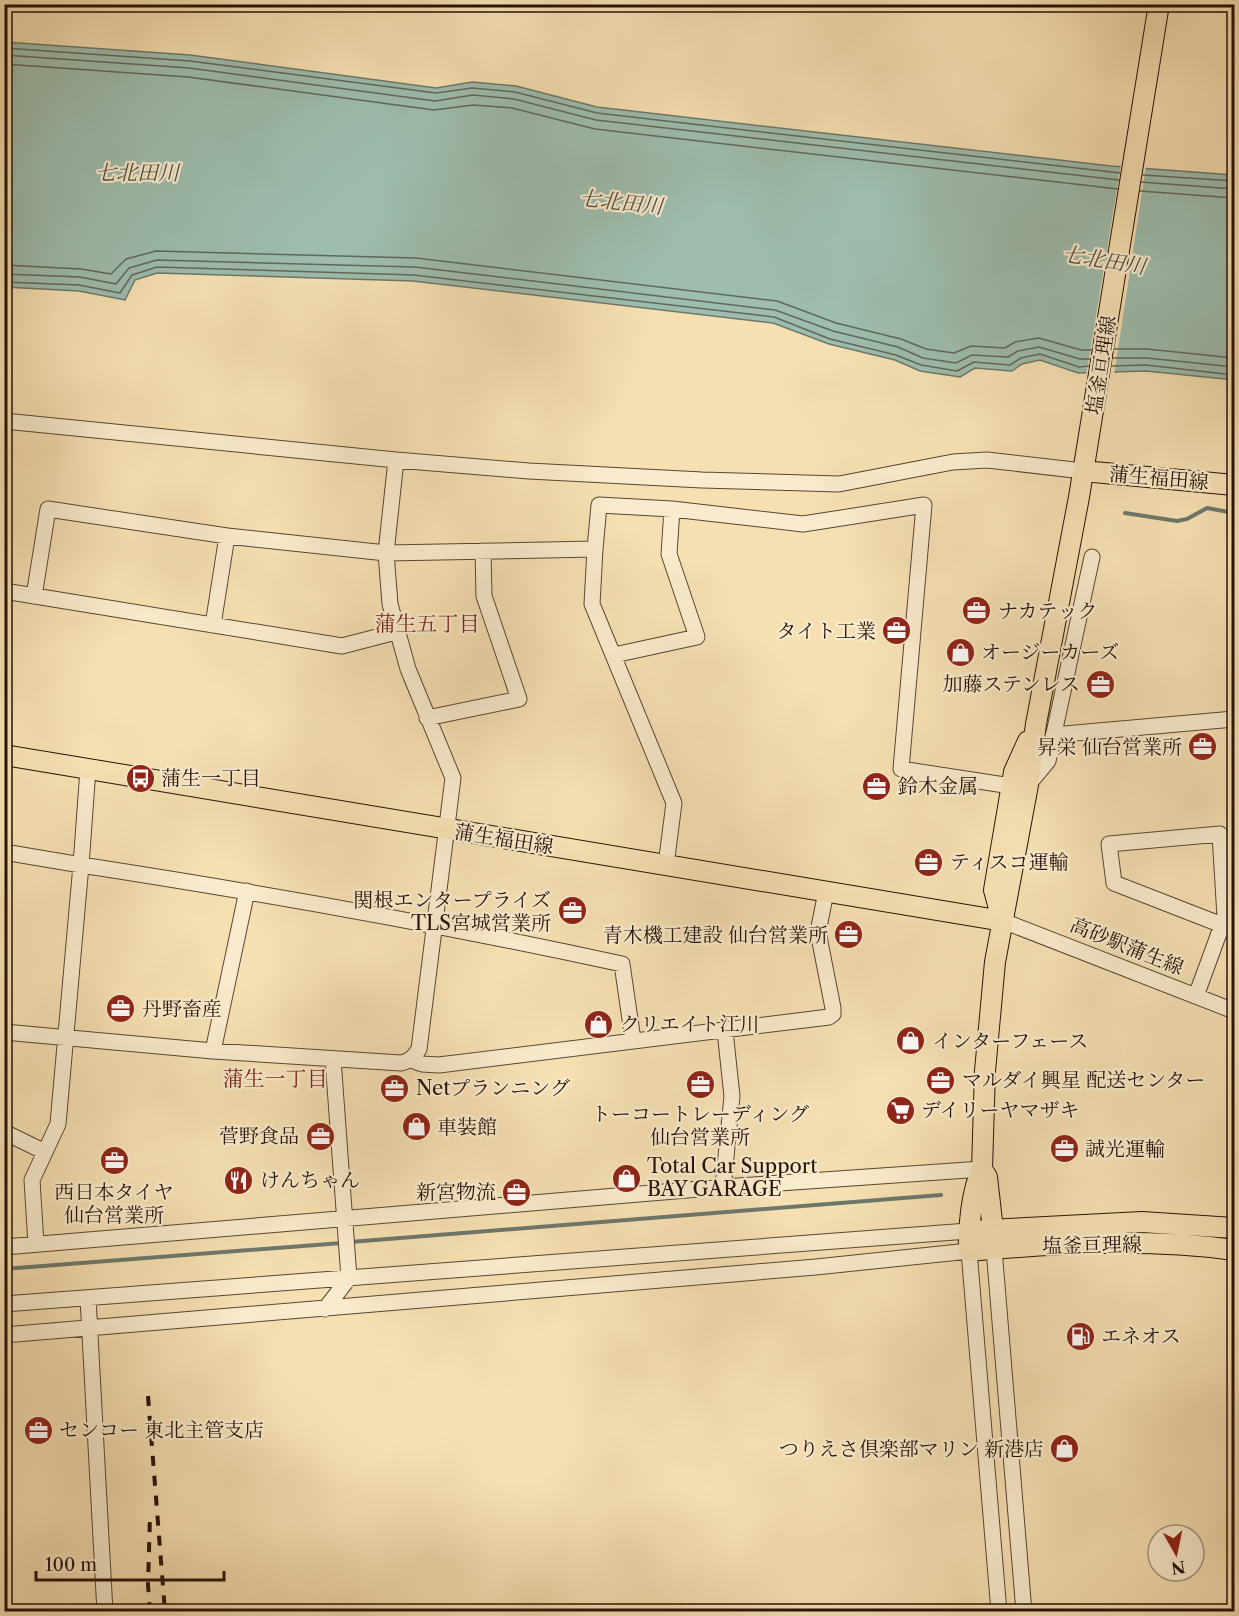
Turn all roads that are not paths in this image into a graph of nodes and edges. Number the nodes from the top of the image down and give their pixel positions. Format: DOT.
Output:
graph roads {
  1 [pos="1159,4"];
  2 [pos="4,421"];
  3 [pos="396,460"];
  4 [pos="1085,462"];
  5 [pos="1234,485"];
  6 [pos="672,509"];
  7 [pos="227,536"];
  8 [pos="595,549"];
  9 [pos="483,551"];
  10 [pos="386,553"];
  11 [pos="1092,557"];
  12 [pos="4,591"];
  13 [pos="34,596"];
  14 [pos="213,625"];
  15 [pos="396,632"];
  16 [pos="614,655"];
  17 [pos="427,718"];
  18 [pos="1234,719"];
  19 [pos="1053,735"];
  20 [pos="4,755"];
  21 [pos="88,769"];
  22 [pos="1020,785"];
  23 [pos="447,830"];
  24 [pos="4,852"];
  25 [pos="81,865"];
  26 [pos="666,865"];
  27 [pos="248,891"];
  28 [pos="826,892"];
  29 [pos="1003,921"];
  30 [pos="435,925"];
  31 [pos="1228,927"];
  32 [pos="1196,996"];
  33 [pos="1234,1011"];
  34 [pos="725,1031"];
  35 [pos="4,1032"];
  36 [pos="66,1038"];
  37 [pos="633,1040"];
  38 [pos="213,1051"];
  39 [pos="333,1059"];
  40 [pos="411,1059"];
  41 [pos="4,1132"];
  42 [pos="45,1152"];
  43 [pos="982,1174"];
  44 [pos="723,1186"];
  45 [pos="982,1203"];
  46 [pos="346,1224"];
  47 [pos="993,1228"];
  48 [pos="1234,1228"];
  49 [pos="968,1231"];
  50 [pos="36,1244"];
  51 [pos="4,1247"];
  52 [pos="994,1249"];
  53 [pos="1234,1250"];
  54 [pos="969,1251"];
  55 [pos="349,1278"];
  56 [pos="88,1298"];
  57 [pos="4,1304"];
  58 [pos="325,1309"];
  59 [pos="90,1328"];
  60 [pos="4,1335"];
  61 [pos="105,1611"];
  62 [pos="999,1611"];
  63 [pos="1024,1611"];
  1 -- 4 [label="main road, 塩釜亘理線"];
  2 -- 3 [label="street"];
  3 -- 4 [label="street"];
  3 -- 10 [label="street"];
  4 -- 5 [label="main road, 蒲生福田線"];
  4 -- 22 [label="main road, 塩釜亘理線"];
  6 -- 8 [label="street"];
  6 -- 16 [label="street"];
  6 -- 22 [label="street"];
  7 -- 10 [label="street"];
  7 -- 13 [label="street"];
  7 -- 14 [label="street"];
  8 -- 9 [label="street"];
  8 -- 16 [label="street"];
  9 -- 10 [label="street"];
  9 -- 17 [label="street"];
  10 -- 15 [label="street"];
  11 -- 19 [label="street"];
  12 -- 13 [label="street"];
  13 -- 14 [label="street"];
  14 -- 15 [label="street"];
  15 -- 17 [label="street"];
  16 -- 26 [label="street"];
  17 -- 23 [label="street"];
  18 -- 19 [label="street"];
  19 -- 22 [label="street"];
  20 -- 21 [label="main road, 蒲生福田線"];
  21 -- 23 [label="main road, 蒲生福田線"];
  21 -- 25 [label="street"];
  22 -- 29 [label="main road, 塩釜亘理線"];
  22 -- 29 [label="main road, 塩釜亘理線"];
  23 -- 26 [label="main road, 蒲生福田線"];
  23 -- 30 [label="street"];
  24 -- 25 [label="street"];
  25 -- 27 [label="street"];
  25 -- 36 [label="street"];
  26 -- 28 [label="main road, 蒲生福田線"];
  27 -- 30 [label="street"];
  27 -- 38 [label="street"];
  28 -- 29 [label="main road, 蒲生福田線"];
  28 -- 34 [label="street"];
  29 -- 32 [label="street, 高砂駅蒲生線"];
  29 -- 43 [label="main road, 塩釜亘理線"];
  30 -- 37 [label="street"];
  30 -- 40 [label="street"];
  31 -- 31 [label="street"];
  31 -- 32 [label="street"];
  32 -- 33 [label="street, 高砂駅蒲生線"];
  34 -- 37 [label="street"];
  34 -- 44 [label="street"];
  35 -- 36 [label="street"];
  36 -- 38 [label="street"];
  36 -- 42 [label="street"];
  37 -- 40 [label="street"];
  38 -- 39 [label="street"];
  39 -- 40 [label="street"];
  39 -- 46 [label="street"];
  41 -- 42 [label="street"];
  42 -- 50 [label="street"];
  43 -- 44 [label="street"];
  43 -- 45 [label="main road, 塩釜亘理線"];
  44 -- 46 [label="street"];
  45 -- 47 [label="main road"];
  45 -- 49 [label="main road, 塩釜亘理線"];
  46 -- 50 [label="street"];
  46 -- 55 [label="street"];
  47 -- 48 [label="main road, 塩釜亘理線"];
  47 -- 49 [label="main road, 塩釜亘理線"];
  47 -- 52 [label="main road"];
  49 -- 54 [label="main road, 塩釜亘理線"];
  49 -- 55 [label="street"];
  50 -- 51 [label="street"];
  52 -- 53 [label="main road, 塩釜亘理線"];
  52 -- 54 [label="main road, 塩釜亘理線"];
  52 -- 63 [label="street"];
  54 -- 58 [label="street"];
  54 -- 62 [label="street"];
  55 -- 56 [label="street"];
  55 -- 58 [label="street"];
  56 -- 57 [label="street"];
  56 -- 59 [label="street"];
  58 -- 59 [label="street"];
  59 -- 60 [label="street"];
  59 -- 61 [label="street"];
}
